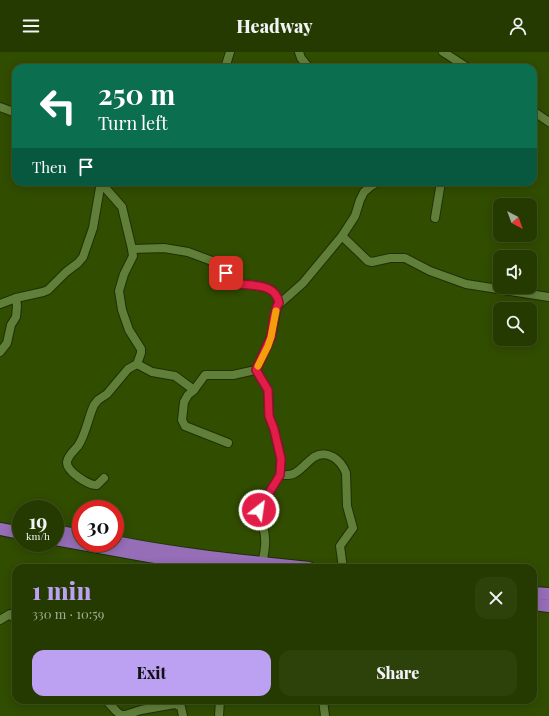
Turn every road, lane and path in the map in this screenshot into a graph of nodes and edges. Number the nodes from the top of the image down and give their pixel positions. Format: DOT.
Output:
graph roads {
  1 [pos="230,52"];
  2 [pos="299,52"];
  3 [pos="443,52"];
  4 [pos="226,64"];
  5 [pos="306,64"];
  6 [pos="462,64"];
  7 [pos="0,107"];
  8 [pos="12,112"];
  9 [pos="537,114"];
  10 [pos="549,122"];
  11 [pos="100,186"];
  12 [pos="104,186"];
  13 [pos="371,186"];
  14 [pos="440,186"];
  15 [pos="436,218"];
  16 [pos="342,236"];
  17 [pos="132,249"];
  18 [pos="549,297"];
  19 [pos="16,298"];
  20 [pos="279,303"];
  21 [pos="0,304"];
  22 [pos="0,352"];
  23 [pos="137,364"];
  24 [pos="256,370"];
  25 [pos="194,390"];
  26 [pos="228,443"];
  27 [pos="280,475"];
  28 [pos="104,478"];
  29 [pos="0,521"];
  30 [pos="12,523"];
  31 [pos="0,528"];
  32 [pos="12,531"];
  33 [pos="64,542"];
  34 [pos="124,544"];
  35 [pos="203,564"];
  36 [pos="262,564"];
  37 [pos="342,564"];
  38 [pos="537,593"];
  39 [pos="549,594"];
  40 [pos="537,604"];
  41 [pos="549,606"];
  42 [pos="12,616"];
  43 [pos="0,620"];
  44 [pos="110,704"];
  45 [pos="175,704"];
  46 [pos="175,704"];
  47 [pos="220,704"];
  48 [pos="324,704"];
  49 [pos="183,716"];
  50 [pos="219,716"];
  51 [pos="325,716"];
  1 -- 4 [label="street"];
  2 -- 5 [label="street"];
  3 -- 6 [label="street"];
  7 -- 8 [label="street"];
  9 -- 10 [label="street"];
  11 -- 19 [label="street"];
  12 -- 17 [label="street"];
  13 -- 16 [label="street"];
  14 -- 15 [label="street"];
  16 -- 18 [label="street"];
  16 -- 20 [label="street"];
  17 -- 20 [label="street"];
  17 -- 23 [label="street"];
  19 -- 21 [label="street"];
  19 -- 22 [label="street"];
  20 -- 24 [label="street"];
  23 -- 25 [label="street"];
  23 -- 28 [label="street"];
  24 -- 25 [label="street"];
  24 -- 27 [label="street"];
  25 -- 26 [label="street"];
  27 -- 36 [label="street"];
  27 -- 37 [label="street"];
  29 -- 30 [label="highway"];
  31 -- 32 [label="highway"];
  33 -- 35 [label="highway"];
  34 -- 36 [label="highway"];
  38 -- 39 [label="highway"];
  40 -- 41 [label="highway"];
  42 -- 43 [label="street"];
  44 -- 46 [label="street"];
  45 -- 49 [label="street"];
  47 -- 50 [label="street"];
  48 -- 51 [label="street"];
}
